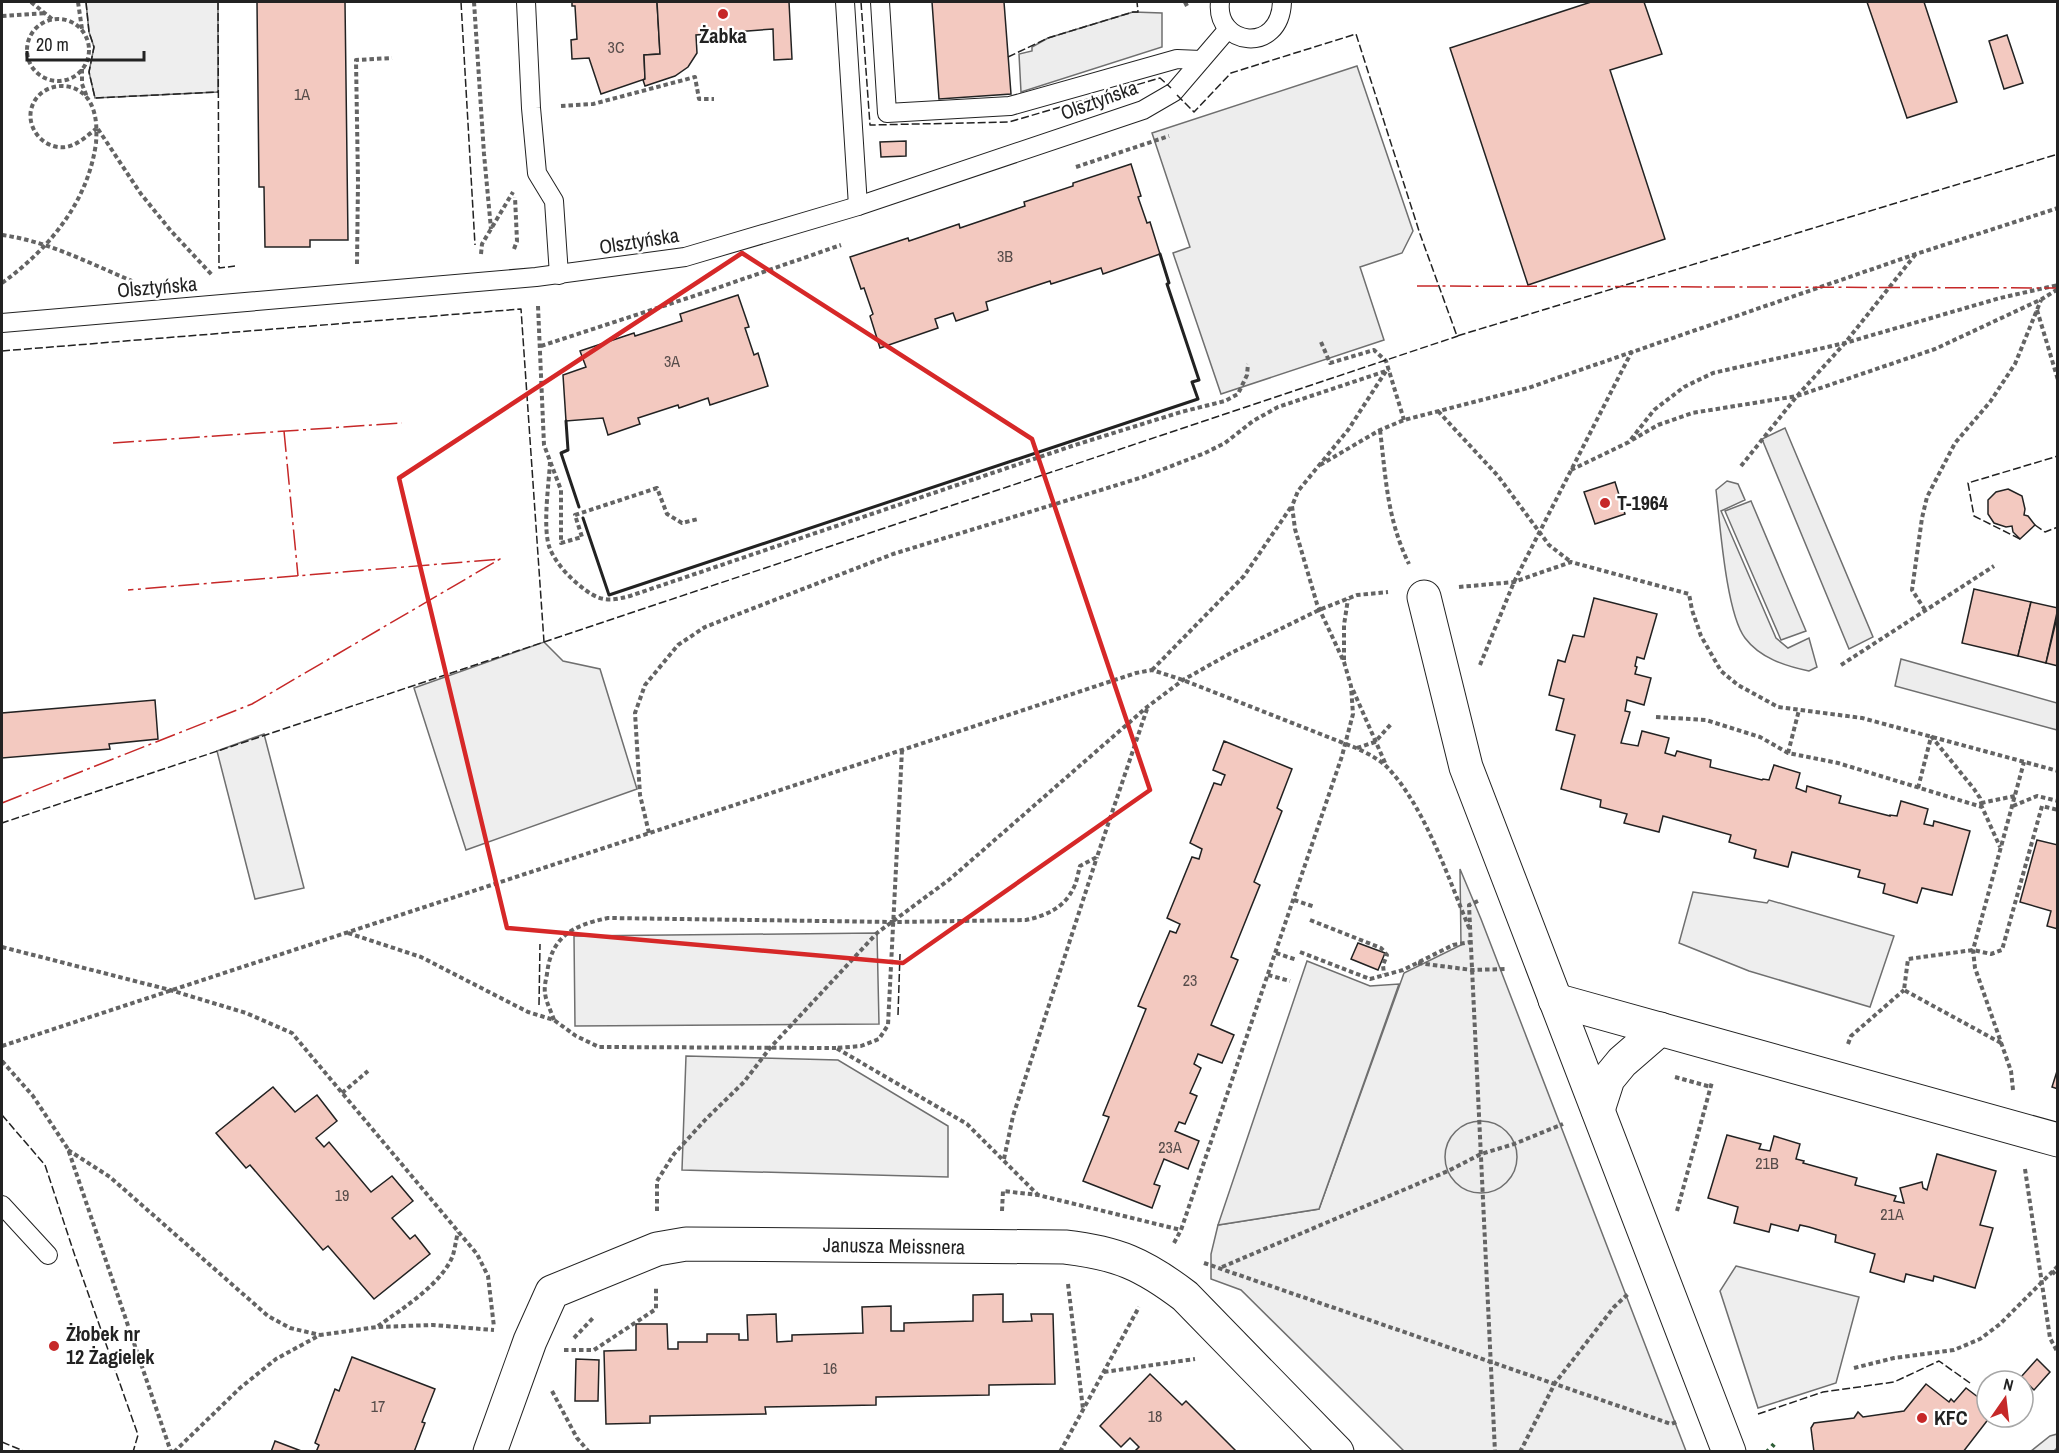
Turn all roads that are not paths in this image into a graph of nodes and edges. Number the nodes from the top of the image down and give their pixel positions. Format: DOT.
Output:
graph roads {
  1 [pos="526,2"];
  2 [pos="845,2"];
  3 [pos="880,2"];
  4 [pos="1220,2"];
  5 [pos="1282,2"];
  6 [pos="1228,29"];
  7 [pos="1201,60"];
  8 [pos="858,206"];
  9 [pos="559,275"];
  10 [pos="2,322"];
  11 [pos="1418,584"];
  12 [pos="1555,1000"];
  13 [pos="1660,1029"];
  14 [pos="1598,1110"];
  15 [pos="2058,1140"];
  16 [pos="2,1205"];
  17 [pos="48,1255"];
  18 [pos="490,1452"];
  19 [pos="1337,1452"];
  20 [pos="1729,1452"];
  1 -- 9 [label="lane"];
  2 -- 8 [label="lane"];
  3 -- 7 [label="lane"];
  4 -- 6 [label="lane"];
  5 -- 6 [label="lane"];
  6 -- 7 [label="lane, Olsztyńska"];
  7 -- 8 [label="lane, Olsztyńska"];
  8 -- 9 [label="lane, Olsztyńska"];
  9 -- 10 [label="lane, Olsztyńska"];
  11 -- 12 [label="street"];
  12 -- 13 [label="street"];
  12 -- 14 [label="street"];
  13 -- 14 [label="street"];
  13 -- 15 [label="street"];
  14 -- 20 [label="street"];
  16 -- 17 [label="lane"];
  18 -- 19 [label="street, Janusza Meissnera"];
}
